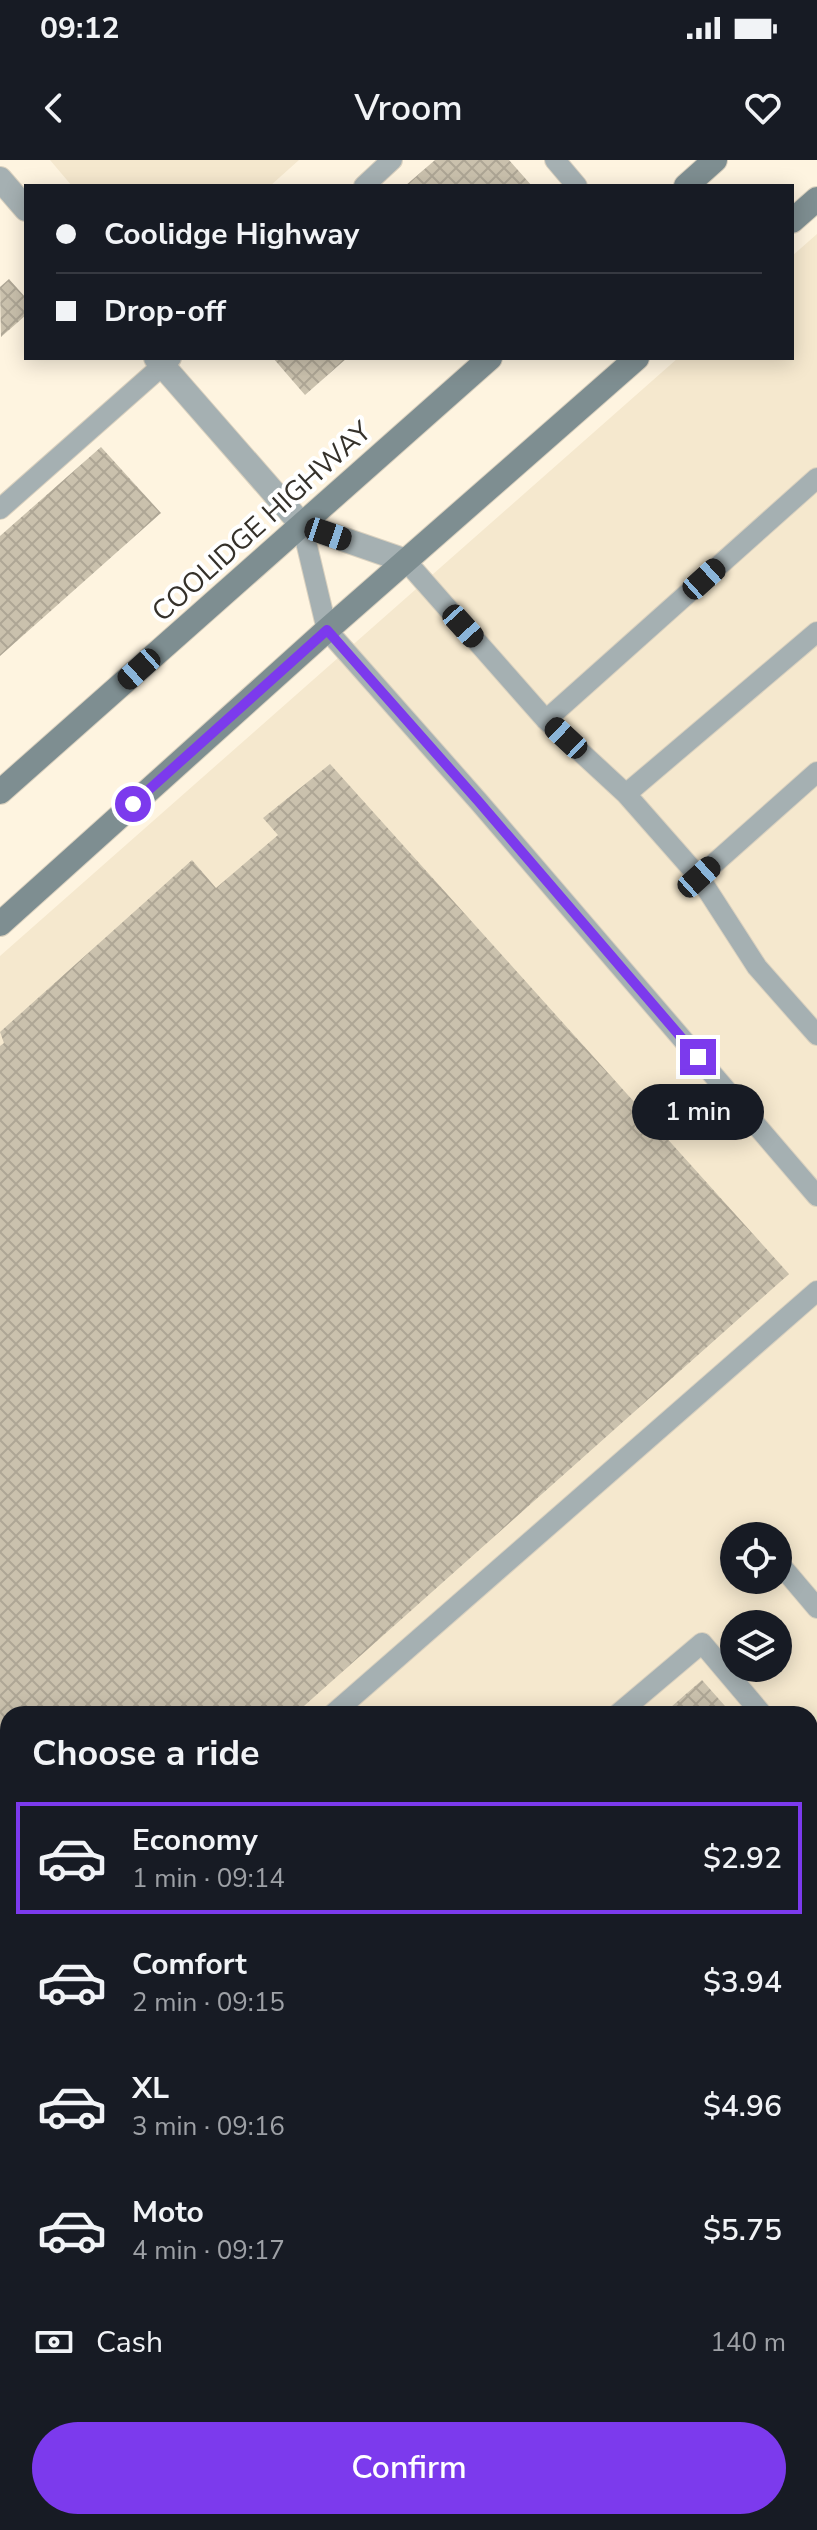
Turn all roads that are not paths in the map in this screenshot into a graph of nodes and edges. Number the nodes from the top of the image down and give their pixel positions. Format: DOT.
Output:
graph roads {
  1 [pos="392,160"];
  2 [pos="555,160"];
  3 [pos="715,160"];
  4 [pos="0,179"];
  5 [pos="366,184"];
  6 [pos="575,184"];
  7 [pos="688,184"];
  8 [pos="817,199"];
  9 [pos="24,207"];
  10 [pos="794,219"];
  11 [pos="163,360"];
  12 [pos="488,360"];
  13 [pos="635,360"];
  14 [pos="817,478"];
  15 [pos="0,509"];
  16 [pos="302,525"];
  17 [pos="406,561"];
  18 [pos="327,630"];
  19 [pos="817,632"];
  20 [pos="546,720"];
  21 [pos="817,772"];
  22 [pos="0,792"];
  23 [pos="626,794"];
  24 [pos="699,877"];
  25 [pos="0,924"];
  26 [pos="817,1035"];
  27 [pos="817,1196"];
  28 [pos="817,1291"];
  29 [pos="792,1579"];
  30 [pos="817,1608"];
  31 [pos="342,1706"];
  32 [pos="627,1706"];
  33 [pos="755,1706"];
  1 -- 5 [label="lane"];
  2 -- 6 [label="lane"];
  3 -- 7 [label="main road"];
  4 -- 9 [label="street"];
  8 -- 10 [label="main road"];
  11 -- 15 [label="lane"];
  11 -- 16 [label="street"];
  12 -- 16 [label="main road, COOLIDGE HIGHWAY"];
  13 -- 17 [label="main road"];
  14 -- 20 [label="lane"];
  16 -- 17 [label="street"];
  16 -- 18 [label="lane"];
  16 -- 22 [label="main road, COOLIDGE HIGHWAY"];
  17 -- 18 [label="main road"];
  17 -- 20 [label="lane"];
  18 -- 25 [label="main road"];
  18 -- 27 [label="lane"];
  19 -- 23 [label="lane"];
  20 -- 23 [label="lane"];
  21 -- 24 [label="lane"];
  23 -- 24 [label="lane"];
  24 -- 26 [label="lane"];
  28 -- 31 [label="lane"];
  29 -- 30 [label="lane"];
  32 -- 33 [label="lane"];
}
